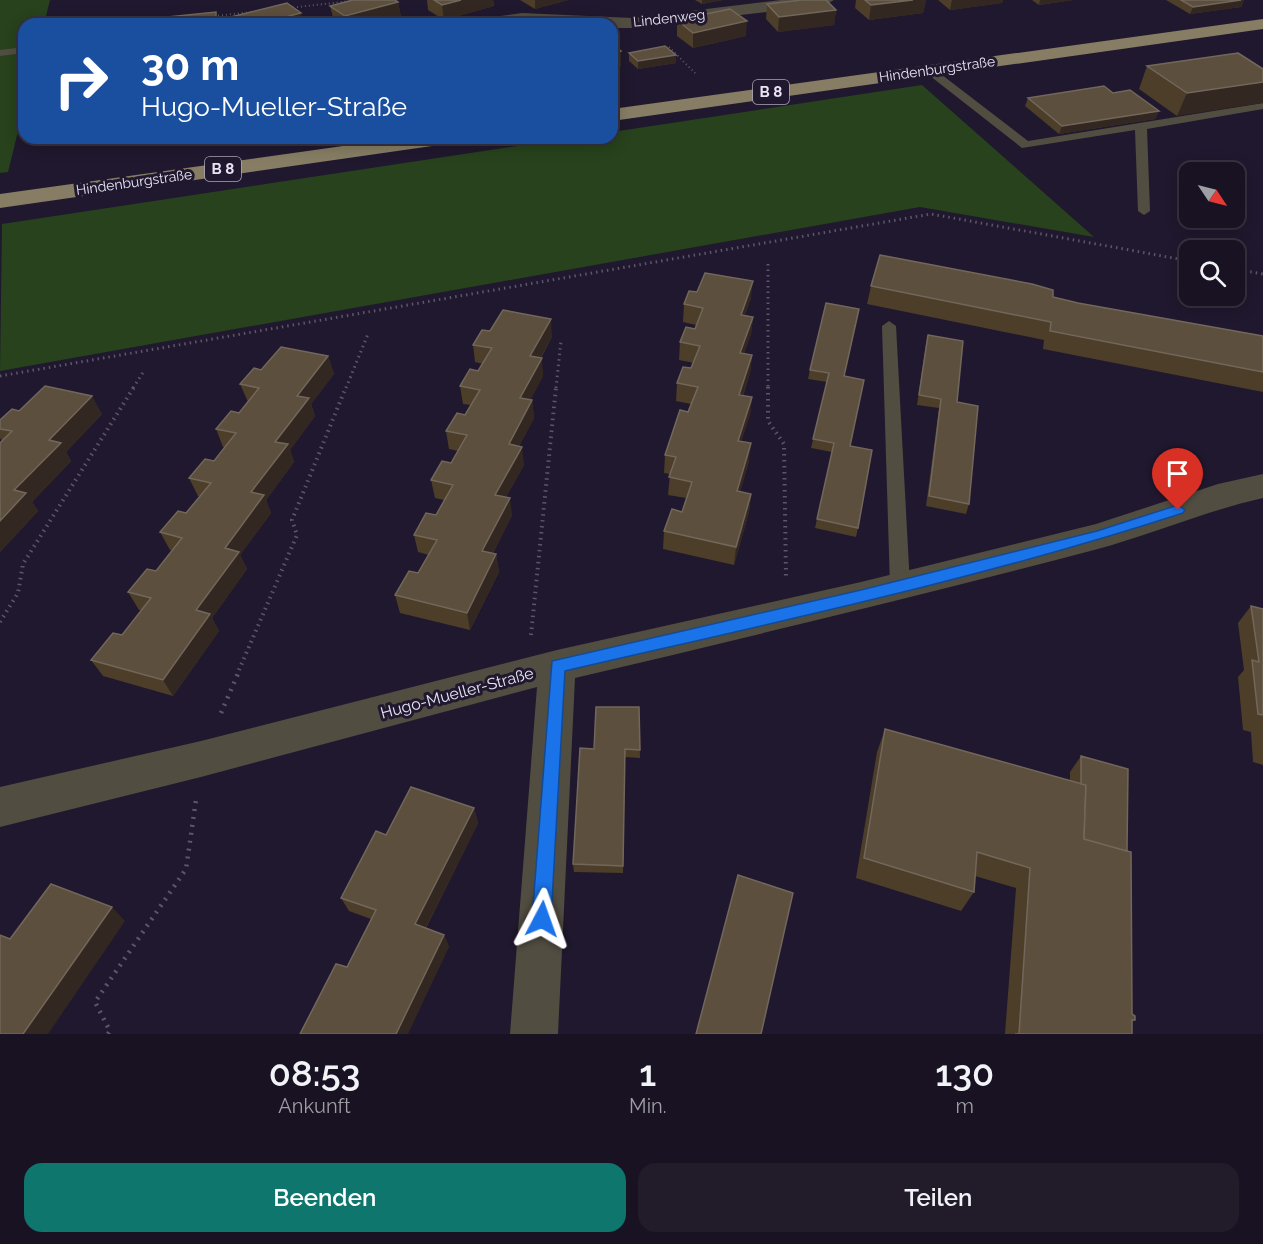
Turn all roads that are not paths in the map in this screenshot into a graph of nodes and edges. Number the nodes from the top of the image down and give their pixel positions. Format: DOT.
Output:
graph roads {
  1 [pos="825,0"];
  2 [pos="620,8"];
  3 [pos="618,22"];
  4 [pos="632,23"];
  5 [pos="1263,24"];
  6 [pos="1204,32"];
  7 [pos="1263,38"];
  8 [pos="18,51"];
  9 [pos="0,53"];
  10 [pos="929,70"];
  11 [pos="1263,106"];
  12 [pos="618,114"];
  13 [pos="1142,126"];
  14 [pos="404,144"];
  15 [pos="0,201"];
  16 [pos="1144,212"];
  17 [pos="889,326"];
  18 [pos="1263,486"];
  19 [pos="1227,494"];
  20 [pos="1263,507"];
  21 [pos="900,586"];
  22 [pos="542,670"];
  23 [pos="0,807"];
  24 [pos="534,1034"];
  1 -- 4 [label="street, Lindenweg"];
  2 -- 4 [label="street"];
  3 -- 4 [label="street, Lindenweg"];
  5 -- 6 [label="main road, Hindenburgstraße / B 8"];
  6 -- 7 [label="main road"];
  6 -- 10 [label="main road, Hindenburgstraße / B 8"];
  8 -- 9 [label="lane"];
  10 -- 12 [label="main road, Hindenburgstraße / B 8"];
  10 -- 13 [label="lane"];
  11 -- 13 [label="lane"];
  13 -- 16 [label="lane"];
  14 -- 15 [label="main road, Hindenburgstraße / B 8"];
  17 -- 21 [label="lane"];
  18 -- 19 [label="street, Hugo-Mueller-Straße"];
  19 -- 20 [label="street"];
  19 -- 21 [label="street, Hugo-Mueller-Straße"];
  21 -- 22 [label="street, Hugo-Mueller-Straße"];
  22 -- 23 [label="street, Hugo-Mueller-Straße"];
  22 -- 24 [label="street"];
}
